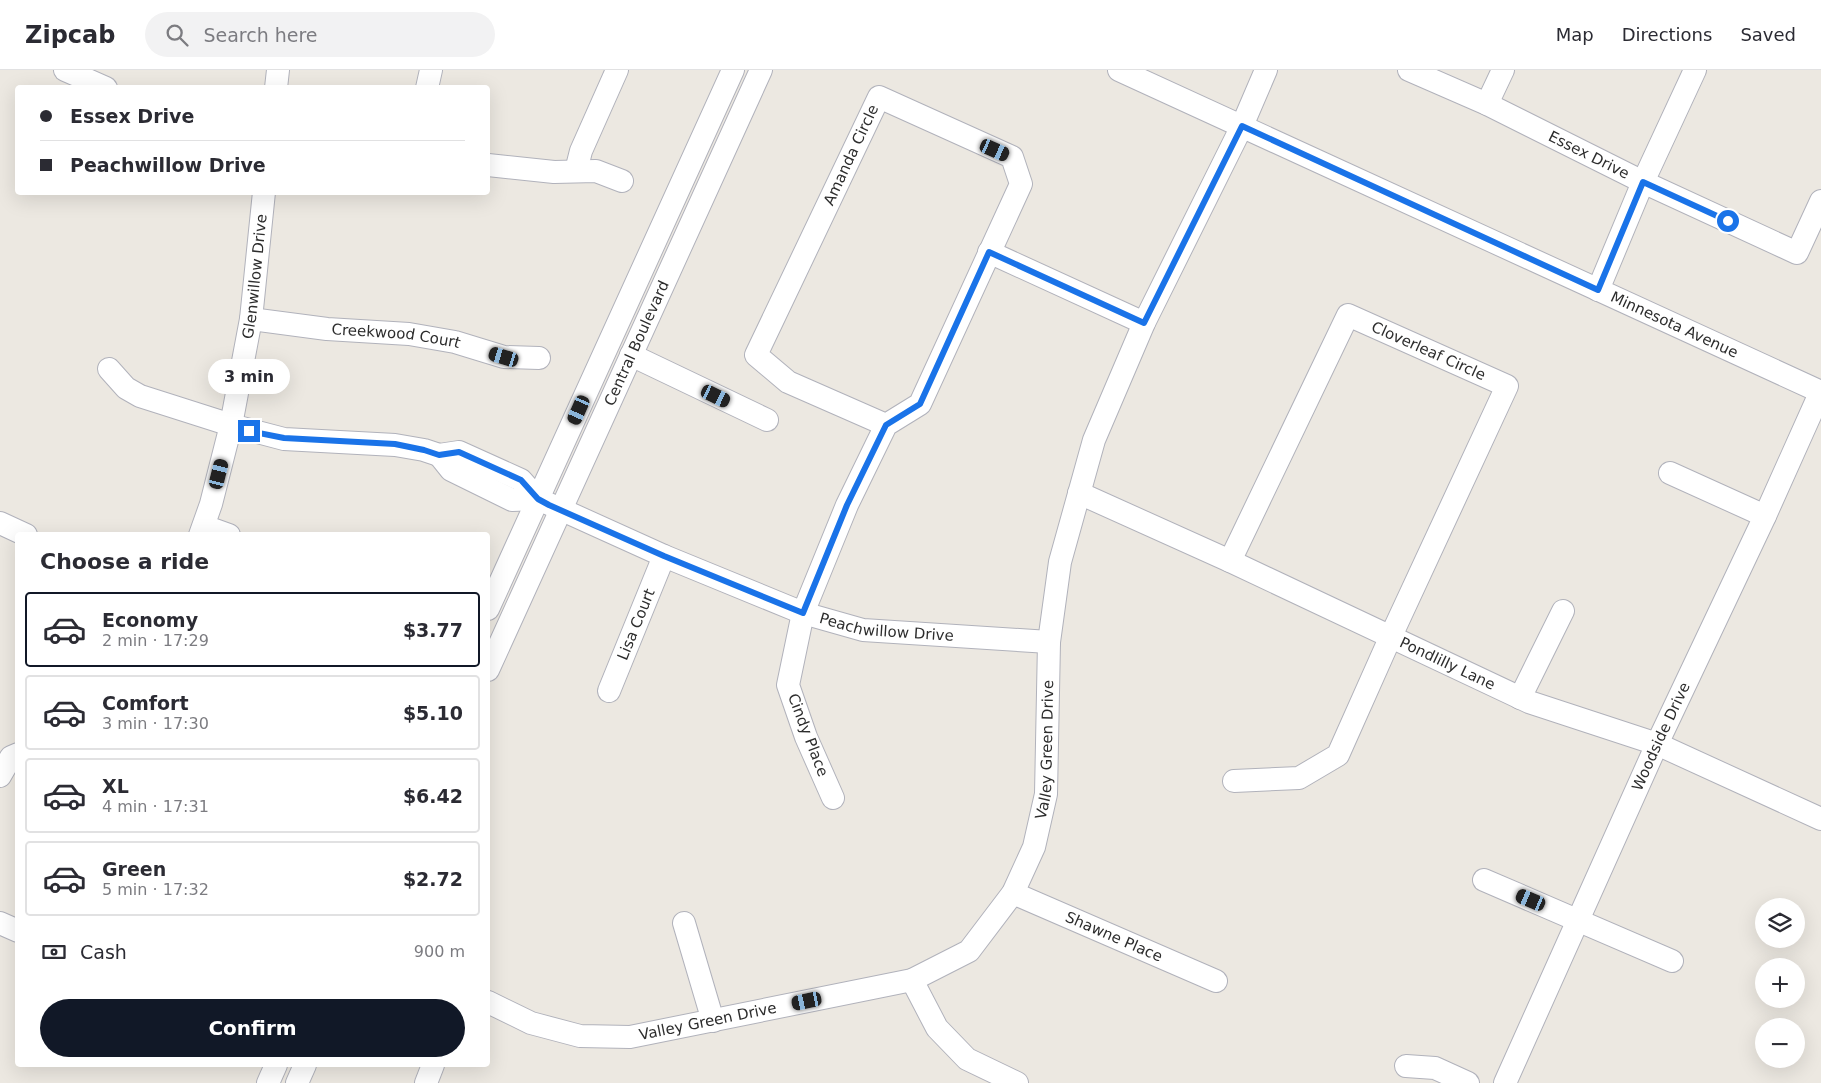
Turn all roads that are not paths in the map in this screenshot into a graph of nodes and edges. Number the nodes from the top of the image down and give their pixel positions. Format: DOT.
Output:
graph roads {
  1 [pos="65,70"];
  2 [pos="278,70"];
  3 [pos="431,70"];
  4 [pos="617,70"];
  5 [pos="734,70"];
  6 [pos="761,70"];
  7 [pos="1120,70"];
  8 [pos="1266,70"];
  9 [pos="1409,70"];
  10 [pos="1503,70"];
  11 [pos="1695,70"];
  12 [pos="99,85"];
  13 [pos="276,85"];
  14 [pos="428,85"];
  15 [pos="1487,104"];
  16 [pos="1242,126"];
  17 [pos="490,165"];
  18 [pos="576,170"];
  19 [pos="622,181"];
  20 [pos="1643,182"];
  21 [pos="264,195"];
  22 [pos="1821,201"];
  23 [pos="989,252"];
  24 [pos="1598,290"];
  25 [pos="251,319"];
  26 [pos="1144,323"];
  27 [pos="631,355"];
  28 [pos="539,358"];
  29 [pos="109,369"];
  30 [pos="1821,391"];
  31 [pos="766,420"];
  32 [pos="886,425"];
  33 [pos="231,426"];
  34 [pos="1670,473"];
  35 [pos="1079,493"];
  36 [pos="538,499"];
  37 [pos="560,510"];
  38 [pos="1765,516"];
  39 [pos="0,523"];
  40 [pos="202,531"];
  41 [pos="20,532"];
  42 [pos="664,556"];
  43 [pos="1230,560"];
  44 [pos="490,605"];
  45 [pos="1563,611"];
  46 [pos="803,613"];
  47 [pos="1390,636"];
  48 [pos="1049,642"];
  49 [pos="490,666"];
  50 [pos="609,691"];
  51 [pos="1520,698"];
  52 [pos="1657,744"];
  53 [pos="15,755"];
  54 [pos="0,776"];
  55 [pos="1234,781"];
  56 [pos="833,798"];
  57 [pos="1821,819"];
  58 [pos="1484,880"];
  59 [pos="1013,893"];
  60 [pos="1578,921"];
  61 [pos="0,923"];
  62 [pos="684,923"];
  63 [pos="15,930"];
  64 [pos="1672,961"];
  65 [pos="912,980"];
  66 [pos="1216,981"];
  67 [pos="490,1003"];
  68 [pos="713,1021"];
  69 [pos="1406,1066"];
  70 [pos="275,1067"];
  71 [pos="304,1067"];
  72 [pos="432,1067"];
  73 [pos="268,1083"];
  74 [pos="297,1083"];
  75 [pos="426,1083"];
  76 [pos="1017,1083"];
  77 [pos="1468,1083"];
  78 [pos="1505,1083"];
  1 -- 12 [label="street"];
  2 -- 13 [label="street"];
  3 -- 14 [label="street"];
  4 -- 18 [label="street"];
  5 -- 36 [label="street, Central Boulevard"];
  6 -- 27 [label="street, Central Boulevard"];
  7 -- 16 [label="street, Minnesota Avenue"];
  8 -- 16 [label="street, Valley Green Drive"];
  9 -- 15 [label="street, Essex Drive"];
  10 -- 15 [label="street"];
  11 -- 20 [label="street"];
  15 -- 20 [label="street, Essex Drive"];
  16 -- 24 [label="street, Minnesota Avenue"];
  16 -- 26 [label="street, Valley Green Drive"];
  17 -- 18 [label="street"];
  18 -- 19 [label="street"];
  20 -- 22 [label="street, Essex Drive"];
  20 -- 24 [label="street"];
  21 -- 25 [label="street, Glenwillow Drive"];
  23 -- 26 [label="street"];
  23 -- 32 [label="street, Amanda Circle"];
  23 -- 32 [label="street, Amanda Circle"];
  24 -- 30 [label="street, Minnesota Avenue"];
  25 -- 28 [label="street, Creekwood Court"];
  25 -- 33 [label="street, Glenwillow Drive"];
  26 -- 35 [label="street, Valley Green Drive"];
  27 -- 31 [label="street"];
  27 -- 37 [label="street, Central Boulevard"];
  29 -- 33 [label="street, Peachwillow Drive"];
  30 -- 38 [label="street, Woodside Drive"];
  32 -- 46 [label="street"];
  33 -- 36 [label="street, Peachwillow Drive"];
  33 -- 40 [label="street, Glenwillow Drive"];
  34 -- 38 [label="street"];
  35 -- 43 [label="street, Pondlilly Lane"];
  35 -- 48 [label="street, Valley Green Drive"];
  36 -- 37 [label="street, Peachwillow Drive"];
  36 -- 44 [label="street, Central Boulevard"];
  37 -- 42 [label="street, Peachwillow Drive"];
  37 -- 49 [label="street, Central Boulevard"];
  38 -- 52 [label="street, Woodside Drive"];
  39 -- 41 [label="street"];
  42 -- 46 [label="street, Peachwillow Drive"];
  42 -- 50 [label="street, Lisa Court"];
  43 -- 47 [label="street, Pondlilly Lane"];
  43 -- 47 [label="street, Cloverleaf Circle"];
  45 -- 51 [label="street"];
  46 -- 48 [label="street, Peachwillow Drive"];
  46 -- 56 [label="street, Cindy Place"];
  47 -- 51 [label="street, Pondlilly Lane"];
  47 -- 55 [label="street"];
  48 -- 59 [label="street, Valley Green Drive"];
  51 -- 52 [label="street, Pondlilly Lane"];
  52 -- 57 [label="street, Pondlilly Lane"];
  52 -- 60 [label="street, Woodside Drive"];
  53 -- 54 [label="street"];
  58 -- 60 [label="street"];
  59 -- 65 [label="street, Valley Green Drive"];
  59 -- 66 [label="street, Shawne Place"];
  60 -- 64 [label="street"];
  60 -- 78 [label="street, Woodside Drive"];
  61 -- 63 [label="street"];
  62 -- 68 [label="street"];
  65 -- 68 [label="street, Valley Green Drive"];
  65 -- 76 [label="street"];
  67 -- 68 [label="street, Valley Green Drive"];
  69 -- 77 [label="street"];
  70 -- 73 [label="street"];
  71 -- 74 [label="street"];
  72 -- 75 [label="street"];
}
